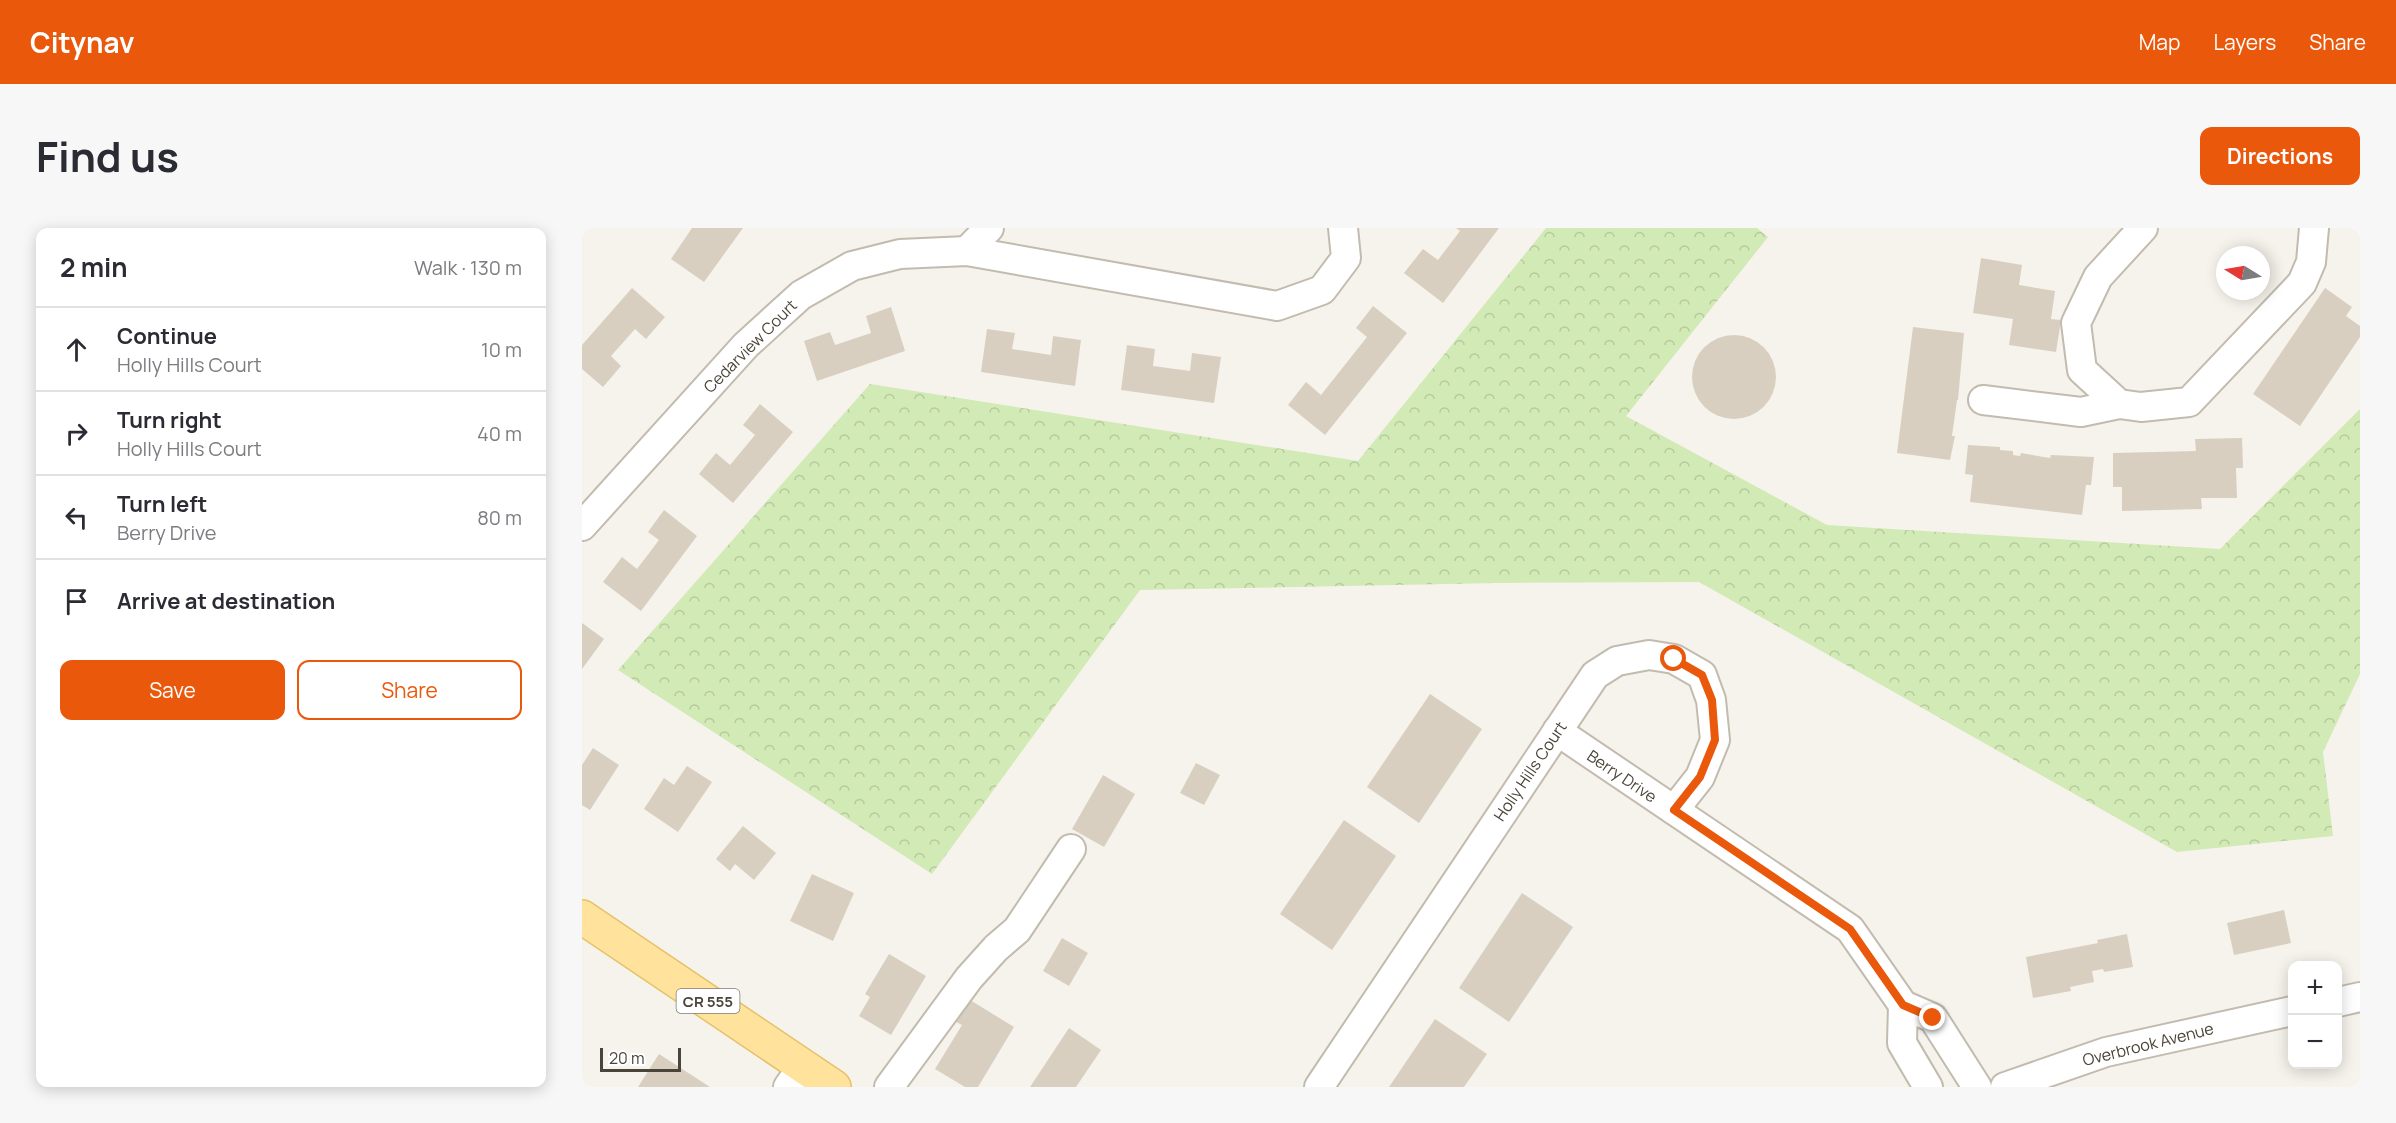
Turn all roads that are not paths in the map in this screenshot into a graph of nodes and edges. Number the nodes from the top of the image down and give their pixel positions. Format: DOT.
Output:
graph roads {
  1 [pos="989,228"];
  2 [pos="1343,228"];
  3 [pos="2143,228"];
  4 [pos="2314,228"];
  5 [pos="967,251"];
  6 [pos="1983,400"];
  7 [pos="2119,404"];
  8 [pos="582,526"];
  9 [pos="1557,731"];
  10 [pos="1674,810"];
  11 [pos="1071,849"];
  12 [pos="582,917"];
  13 [pos="2360,998"];
  14 [pos="2342,1001"];
  15 [pos="1903,1005"];
  16 [pos="2288,1012"];
  17 [pos="796,1076"];
  18 [pos="834,1087"];
  19 [pos="889,1087"];
  20 [pos="1319,1087"];
  21 [pos="1928,1087"];
  22 [pos="1977,1087"];
  23 [pos="2005,1087"];
  1 -- 5 [label="street"];
  2 -- 5 [label="street, Cedarview Court"];
  3 -- 7 [label="street"];
  4 -- 7 [label="street"];
  5 -- 8 [label="street, Cedarview Court"];
  6 -- 7 [label="street"];
  9 -- 10 [label="street, Berry Drive"];
  9 -- 10 [label="street, Holly Hills Court"];
  9 -- 20 [label="street, Holly Hills Court"];
  10 -- 15 [label="street, Berry Drive"];
  11 -- 19 [label="street"];
  12 -- 17 [label="main road, CR 555"];
  13 -- 14 [label="street"];
  15 -- 21 [label="street"];
  15 -- 22 [label="street"];
  16 -- 23 [label="street, Overbrook Avenue"];
  17 -- 18 [label="main road, CR 555"];
}
